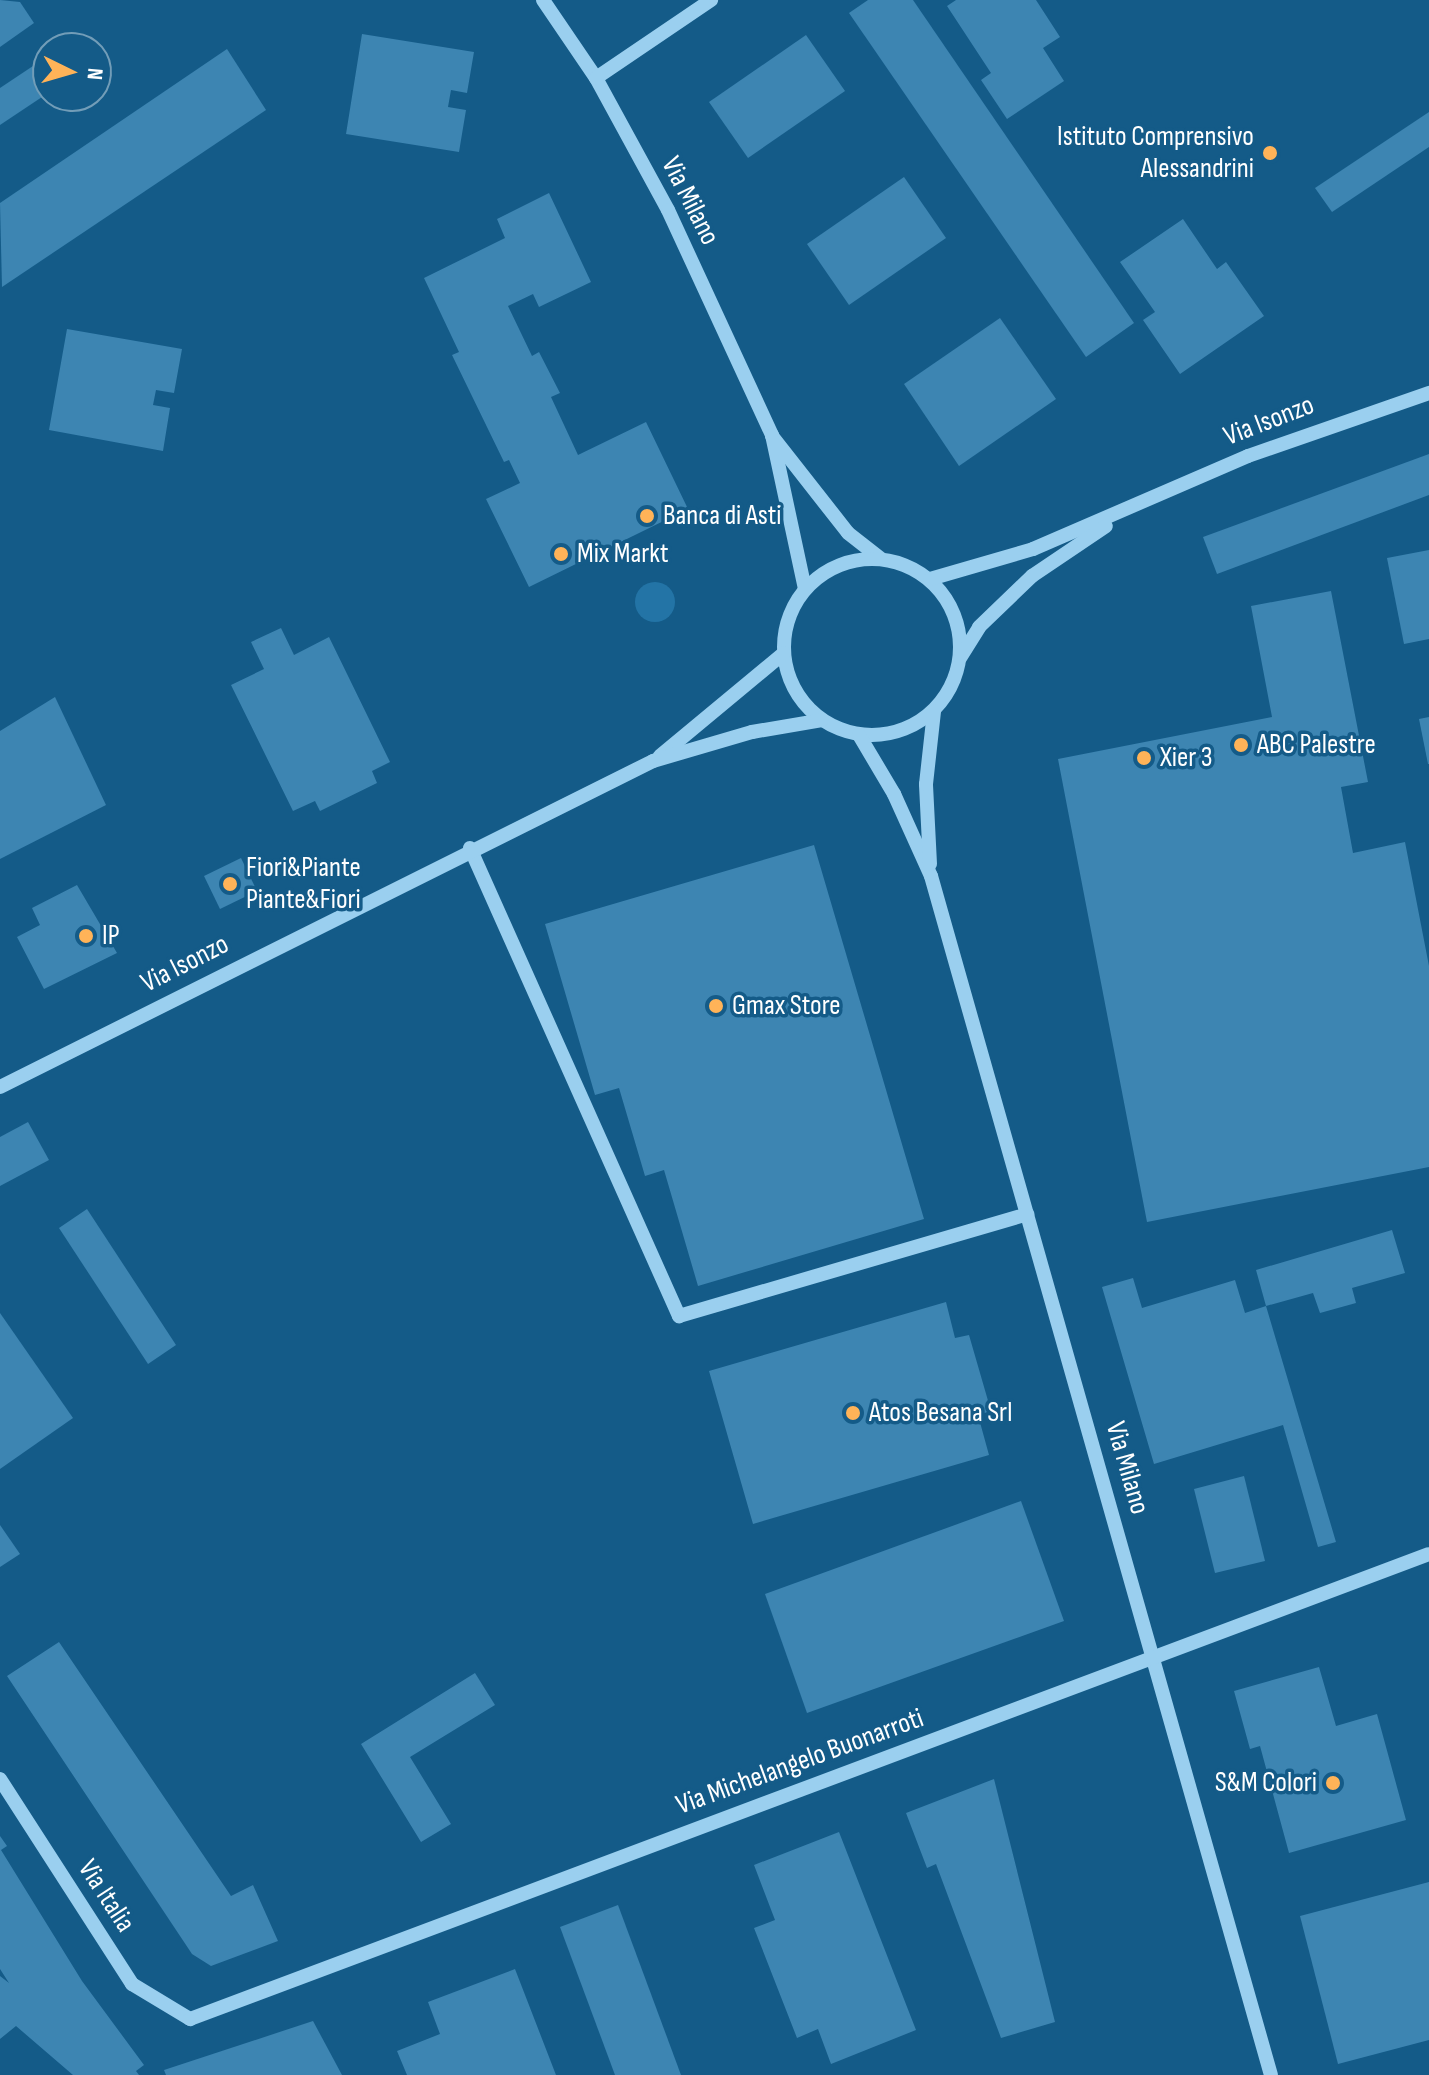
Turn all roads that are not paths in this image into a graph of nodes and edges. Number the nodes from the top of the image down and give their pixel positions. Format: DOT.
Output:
graph roads {
  1 [pos="543,0"];
  2 [pos="711,0"];
  3 [pos="596,78"];
  4 [pos="1429,393"];
  5 [pos="772,435"];
  6 [pos="1132,508"];
  7 [pos="880,558"];
  8 [pos="930,579"];
  9 [pos="805,589"];
  10 [pos="784,653"];
  11 [pos="960,658"];
  12 [pos="934,711"];
  13 [pos="822,720"];
  14 [pos="859,735"];
  15 [pos="653,761"];
  16 [pos="470,848"];
  17 [pos="931,876"];
  18 [pos="0,1087"];
  19 [pos="1027,1214"];
  20 [pos="1429,1554"];
  21 [pos="1154,1658"];
  22 [pos="0,1779"];
  23 [pos="190,2019"];
  24 [pos="1271,2075"];
  1 -- 3 [label="street, Via Milano"];
  2 -- 3 [label="street"];
  3 -- 5 [label="street, Via Milano"];
  4 -- 6 [label="street, Via Isonzo"];
  5 -- 7 [label="street, Via Milano"];
  5 -- 9 [label="street, Via Milano"];
  6 -- 8 [label="street, Via Isonzo"];
  6 -- 11 [label="street, Via Isonzo"];
  7 -- 8 [label="street"];
  7 -- 9 [label="street"];
  8 -- 11 [label="street"];
  9 -- 10 [label="street"];
  10 -- 13 [label="street"];
  10 -- 15 [label="street, Via Isonzo"];
  11 -- 12 [label="street"];
  12 -- 14 [label="street"];
  12 -- 17 [label="street, Via Milano"];
  13 -- 14 [label="street"];
  13 -- 15 [label="street, Via Isonzo"];
  14 -- 17 [label="street, Via Milano"];
  15 -- 16 [label="street, Via Isonzo"];
  16 -- 18 [label="street, Via Isonzo"];
  16 -- 19 [label="street"];
  17 -- 19 [label="street, Via Milano"];
  19 -- 21 [label="street, Via Milano"];
  20 -- 21 [label="street, Via Michelangelo Buonarroti"];
  21 -- 23 [label="street, Via Michelangelo Buonarroti"];
  21 -- 24 [label="street, Via Milano"];
  22 -- 23 [label="street, Via Italia"];
}
